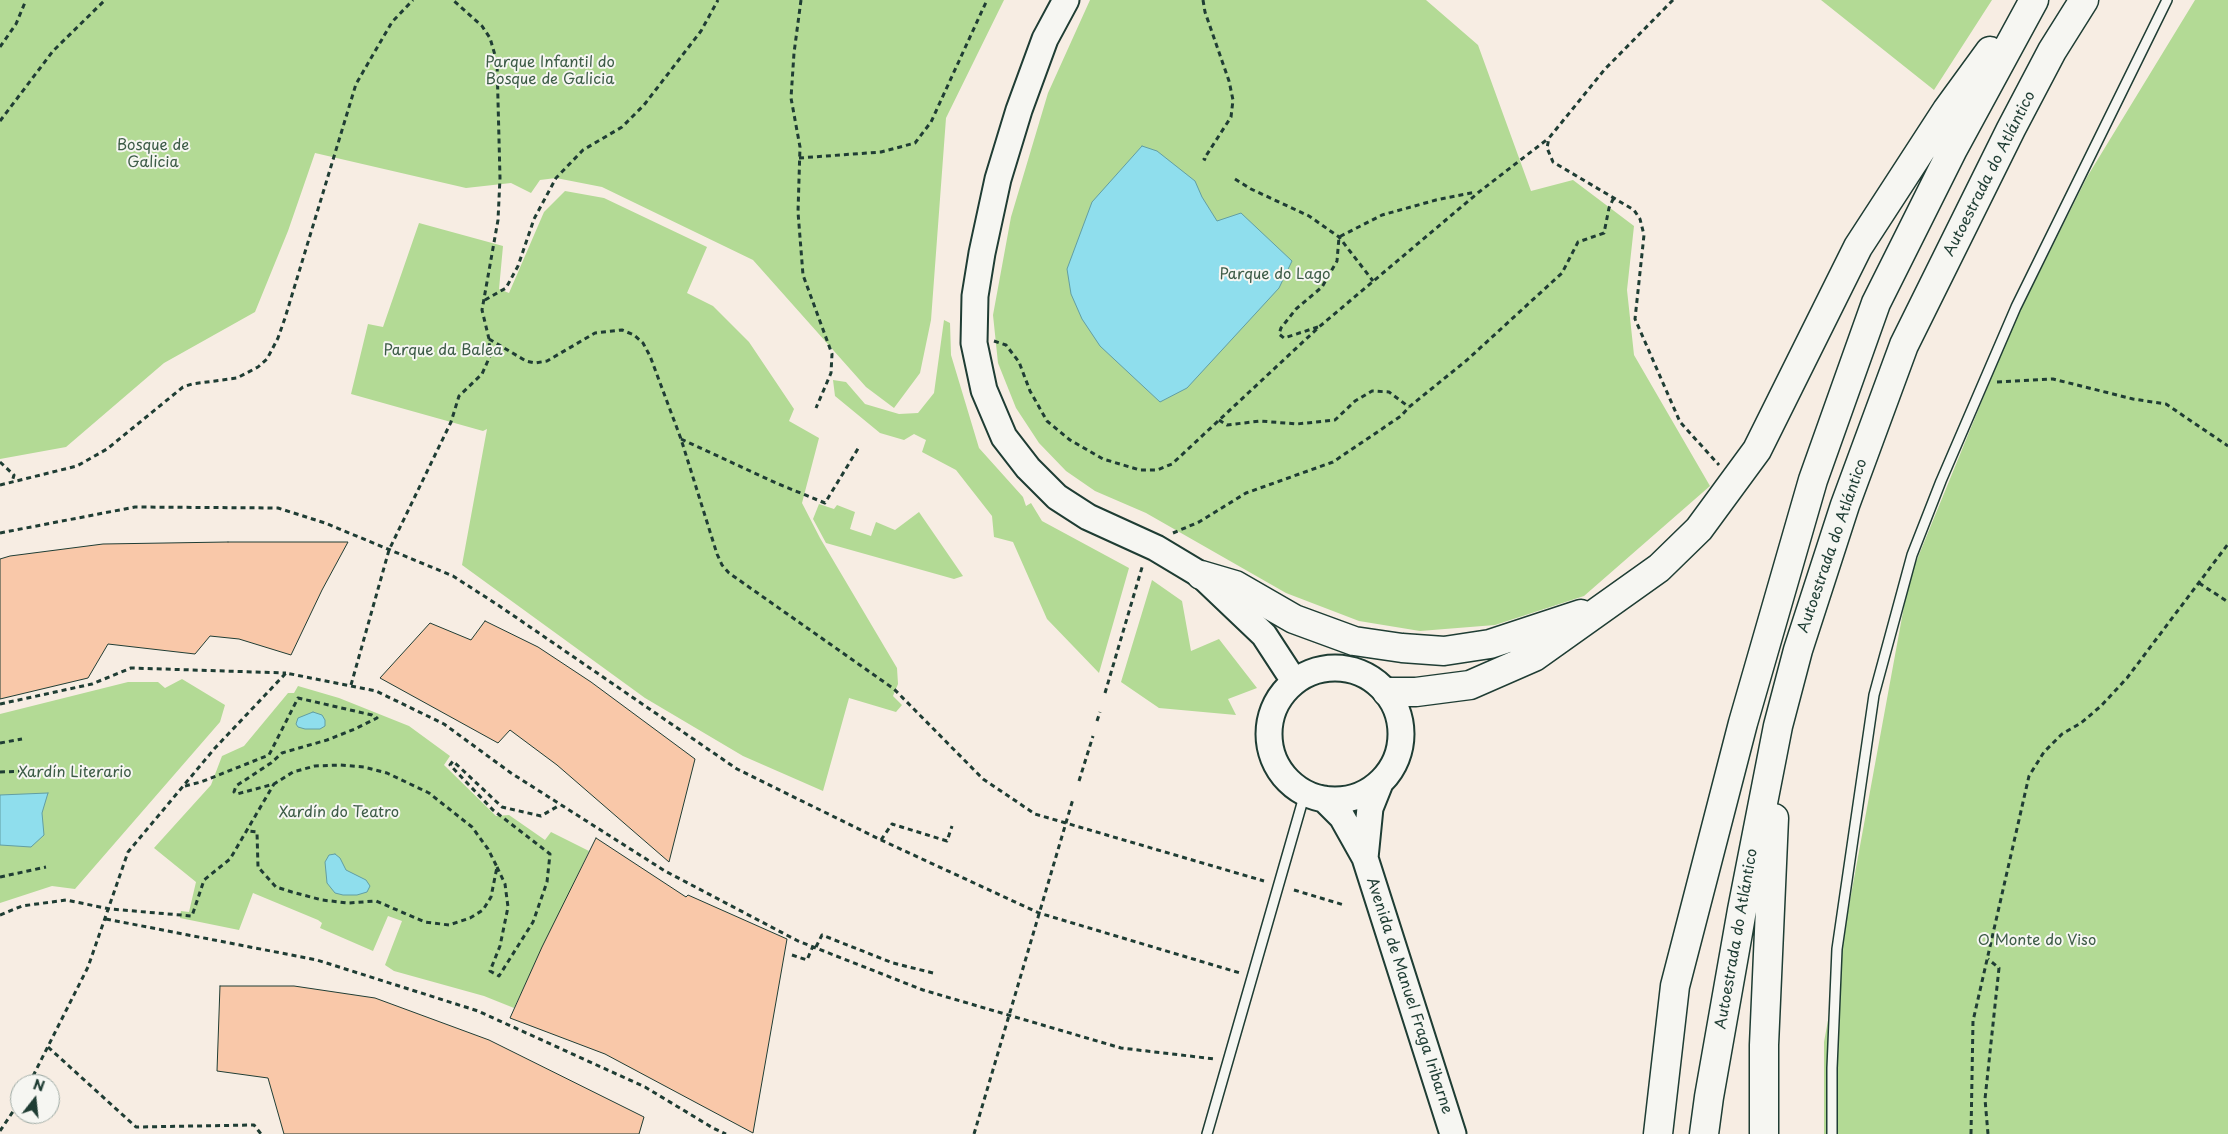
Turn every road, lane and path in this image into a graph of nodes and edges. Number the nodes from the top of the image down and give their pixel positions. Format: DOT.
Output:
graph roads {
  1 [pos="26,0"];
  2 [pos="105,0"];
  3 [pos="413,0"];
  4 [pos="452,0"];
  5 [pos="718,0"];
  6 [pos="801,0"];
  7 [pos="987,0"];
  8 [pos="1066,0"];
  9 [pos="1203,0"];
  10 [pos="1673,0"];
  11 [pos="2028,0"];
  12 [pos="2034,0"];
  13 [pos="2084,0"];
  14 [pos="2167,0"];
  15 [pos="0,47"];
  16 [pos="0,121"];
  17 [pos="1549,138"];
  18 [pos="799,158"];
  19 [pos="1206,160"];
  20 [pos="1235,179"];
  21 [pos="1479,192"];
  22 [pos="1614,196"];
  23 [pos="1339,237"];
  24 [pos="1373,281"];
  25 [pos="484,301"];
  26 [pos="1319,327"];
  27 [pos="489,339"];
  28 [pos="974,343"];
  29 [pos="1984,381"];
  30 [pos="1409,407"];
  31 [pos="816,408"];
  32 [pos="1219,420"];
  33 [pos="681,439"];
  34 [pos="2228,446"];
  35 [pos="859,447"];
  36 [pos="0,462"];
  37 [pos="1719,466"];
  38 [pos="12,482"];
  39 [pos="0,484"];
  40 [pos="0,533"];
  41 [pos="1168,535"];
  42 [pos="2228,544"];
  43 [pos="389,550"];
  44 [pos="1141,572"];
  45 [pos="1201,575"];
  46 [pos="2199,583"];
  47 [pos="2228,602"];
  48 [pos="1611,604"];
  49 [pos="286,673"];
  50 [pos="1294,681"];
  51 [pos="351,685"];
  52 [pos="1387,692"];
  53 [pos="1105,693"];
  54 [pos="0,704"];
  55 [pos="1100,712"];
  56 [pos="1097,721"];
  57 [pos="1778,726"];
  58 [pos="1093,736"];
  59 [pos="22,739"];
  60 [pos="0,743"];
  61 [pos="57,770"];
  62 [pos="0,772"];
  63 [pos="1079,781"];
  64 [pos="1380,783"];
  65 [pos="274,784"];
  66 [pos="184,786"];
  67 [pos="1315,796"];
  68 [pos="1074,799"];
  69 [pos="560,805"];
  70 [pos="1066,824"];
  71 [pos="952,826"];
  72 [pos="248,831"];
  73 [pos="881,840"];
  74 [pos="1365,858"];
  75 [pos="497,866"];
  76 [pos="46,867"];
  77 [pos="0,876"];
  78 [pos="1264,881"];
  79 [pos="1294,890"];
  80 [pos="1344,905"];
  81 [pos="110,909"];
  82 [pos="1039,913"];
  83 [pos="0,915"];
  84 [pos="106,919"];
  85 [pos="814,947"];
  86 [pos="792,955"];
  87 [pos="1988,959"];
  88 [pos="933,973"];
  89 [pos="1253,977"];
  90 [pos="1010,1015"];
  91 [pos="48,1047"];
  92 [pos="1228,1060"];
  93 [pos="34,1074"];
  94 [pos="10,1116"];
  95 [pos="0,1131"];
  96 [pos="261,1134"];
  97 [pos="726,1134"];
  98 [pos="974,1134"];
  99 [pos="1207,1134"];
  100 [pos="1453,1134"];
  101 [pos="1658,1134"];
  102 [pos="1704,1134"];
  103 [pos="1764,1134"];
  104 [pos="1832,1134"];
  105 [pos="1971,1134"];
  106 [pos="1988,1134"];
  1 -- 15 [label="path"];
  2 -- 16 [label="path"];
  3 -- 38 [label="path"];
  4 -- 25 [label="path"];
  5 -- 25 [label="path"];
  6 -- 18 [label="path"];
  7 -- 18 [label="path"];
  8 -- 28 [label="street"];
  9 -- 19 [label="path"];
  10 -- 17 [label="path"];
  11 -- 48 [label="highway"];
  12 -- 101 [label="highway"];
  13 -- 57 [label="highway, Autoestrada do Atlántico"];
  14 -- 29 [label="lane"];
  17 -- 21 [label="path"];
  17 -- 22 [label="path"];
  18 -- 31 [label="path"];
  20 -- 23 [label="path"];
  21 -- 23 [label="path"];
  21 -- 24 [label="path"];
  22 -- 30 [label="path"];
  22 -- 37 [label="path"];
  23 -- 24 [label="path"];
  23 -- 26 [label="path"];
  24 -- 26 [label="path"];
  25 -- 27 [label="path"];
  26 -- 32 [label="path"];
  27 -- 33 [label="path"];
  27 -- 43 [label="path"];
  28 -- 32 [label="path"];
  28 -- 45 [label="street"];
  29 -- 34 [label="path"];
  29 -- 104 [label="lane"];
  30 -- 32 [label="path"];
  30 -- 41 [label="path"];
  33 -- 35 [label="path"];
  33 -- 70 [label="path"];
  36 -- 38 [label="path"];
  38 -- 39 [label="path"];
  40 -- 43 [label="path"];
  42 -- 46 [label="path"];
  43 -- 51 [label="path"];
  43 -- 73 [label="path"];
  44 -- 53 [label="path"];
  45 -- 48 [label="highway"];
  45 -- 50 [label="street"];
  46 -- 47 [label="path"];
  46 -- 87 [label="path"];
  48 -- 52 [label="highway"];
  49 -- 51 [label="path"];
  49 -- 54 [label="path"];
  49 -- 66 [label="path"];
  50 -- 52 [label="street, Avenida de Manuel Fraga Iribarne"];
  50 -- 67 [label="street, Avenida de Manuel Fraga Iribarne"];
  51 -- 69 [label="path"];
  52 -- 64 [label="street, Avenida de Manuel Fraga Iribarne"];
  55 -- 56 [label="path"];
  57 -- 102 [label="highway, Autoestrada do Atlántico"];
  57 -- 103 [label="highway"];
  58 -- 63 [label="path"];
  59 -- 60 [label="path"];
  61 -- 62 [label="path"];
  64 -- 67 [label="street, Avenida de Manuel Fraga Iribarne"];
  64 -- 74 [label="street, Avenida de Manuel Fraga Iribarne"];
  65 -- 66 [label="path"];
  65 -- 72 [label="path"];
  65 -- 75 [label="path"];
  66 -- 81 [label="path"];
  67 -- 74 [label="street, Avenida de Manuel Fraga Iribarne"];
  67 -- 89 [label="lane"];
  68 -- 70 [label="path"];
  69 -- 75 [label="path"];
  69 -- 85 [label="path"];
  70 -- 78 [label="path"];
  70 -- 82 [label="path"];
  71 -- 73 [label="path"];
  72 -- 75 [label="path"];
  72 -- 81 [label="path"];
  73 -- 82 [label="path"];
  74 -- 100 [label="street, Avenida de Manuel Fraga Iribarne"];
  76 -- 77 [label="path"];
  79 -- 80 [label="path"];
  81 -- 83 [label="path"];
  81 -- 84 [label="path"];
  82 -- 89 [label="path"];
  82 -- 90 [label="path"];
  84 -- 91 [label="path"];
  84 -- 97 [label="path"];
  85 -- 86 [label="path"];
  85 -- 88 [label="path"];
  85 -- 90 [label="path"];
  87 -- 105 [label="path"];
  87 -- 106 [label="path"];
  89 -- 92 [label="lane"];
  90 -- 92 [label="path"];
  90 -- 98 [label="path"];
  91 -- 93 [label="path"];
  91 -- 96 [label="path"];
  92 -- 99 [label="lane"];
  94 -- 95 [label="path"];
}
